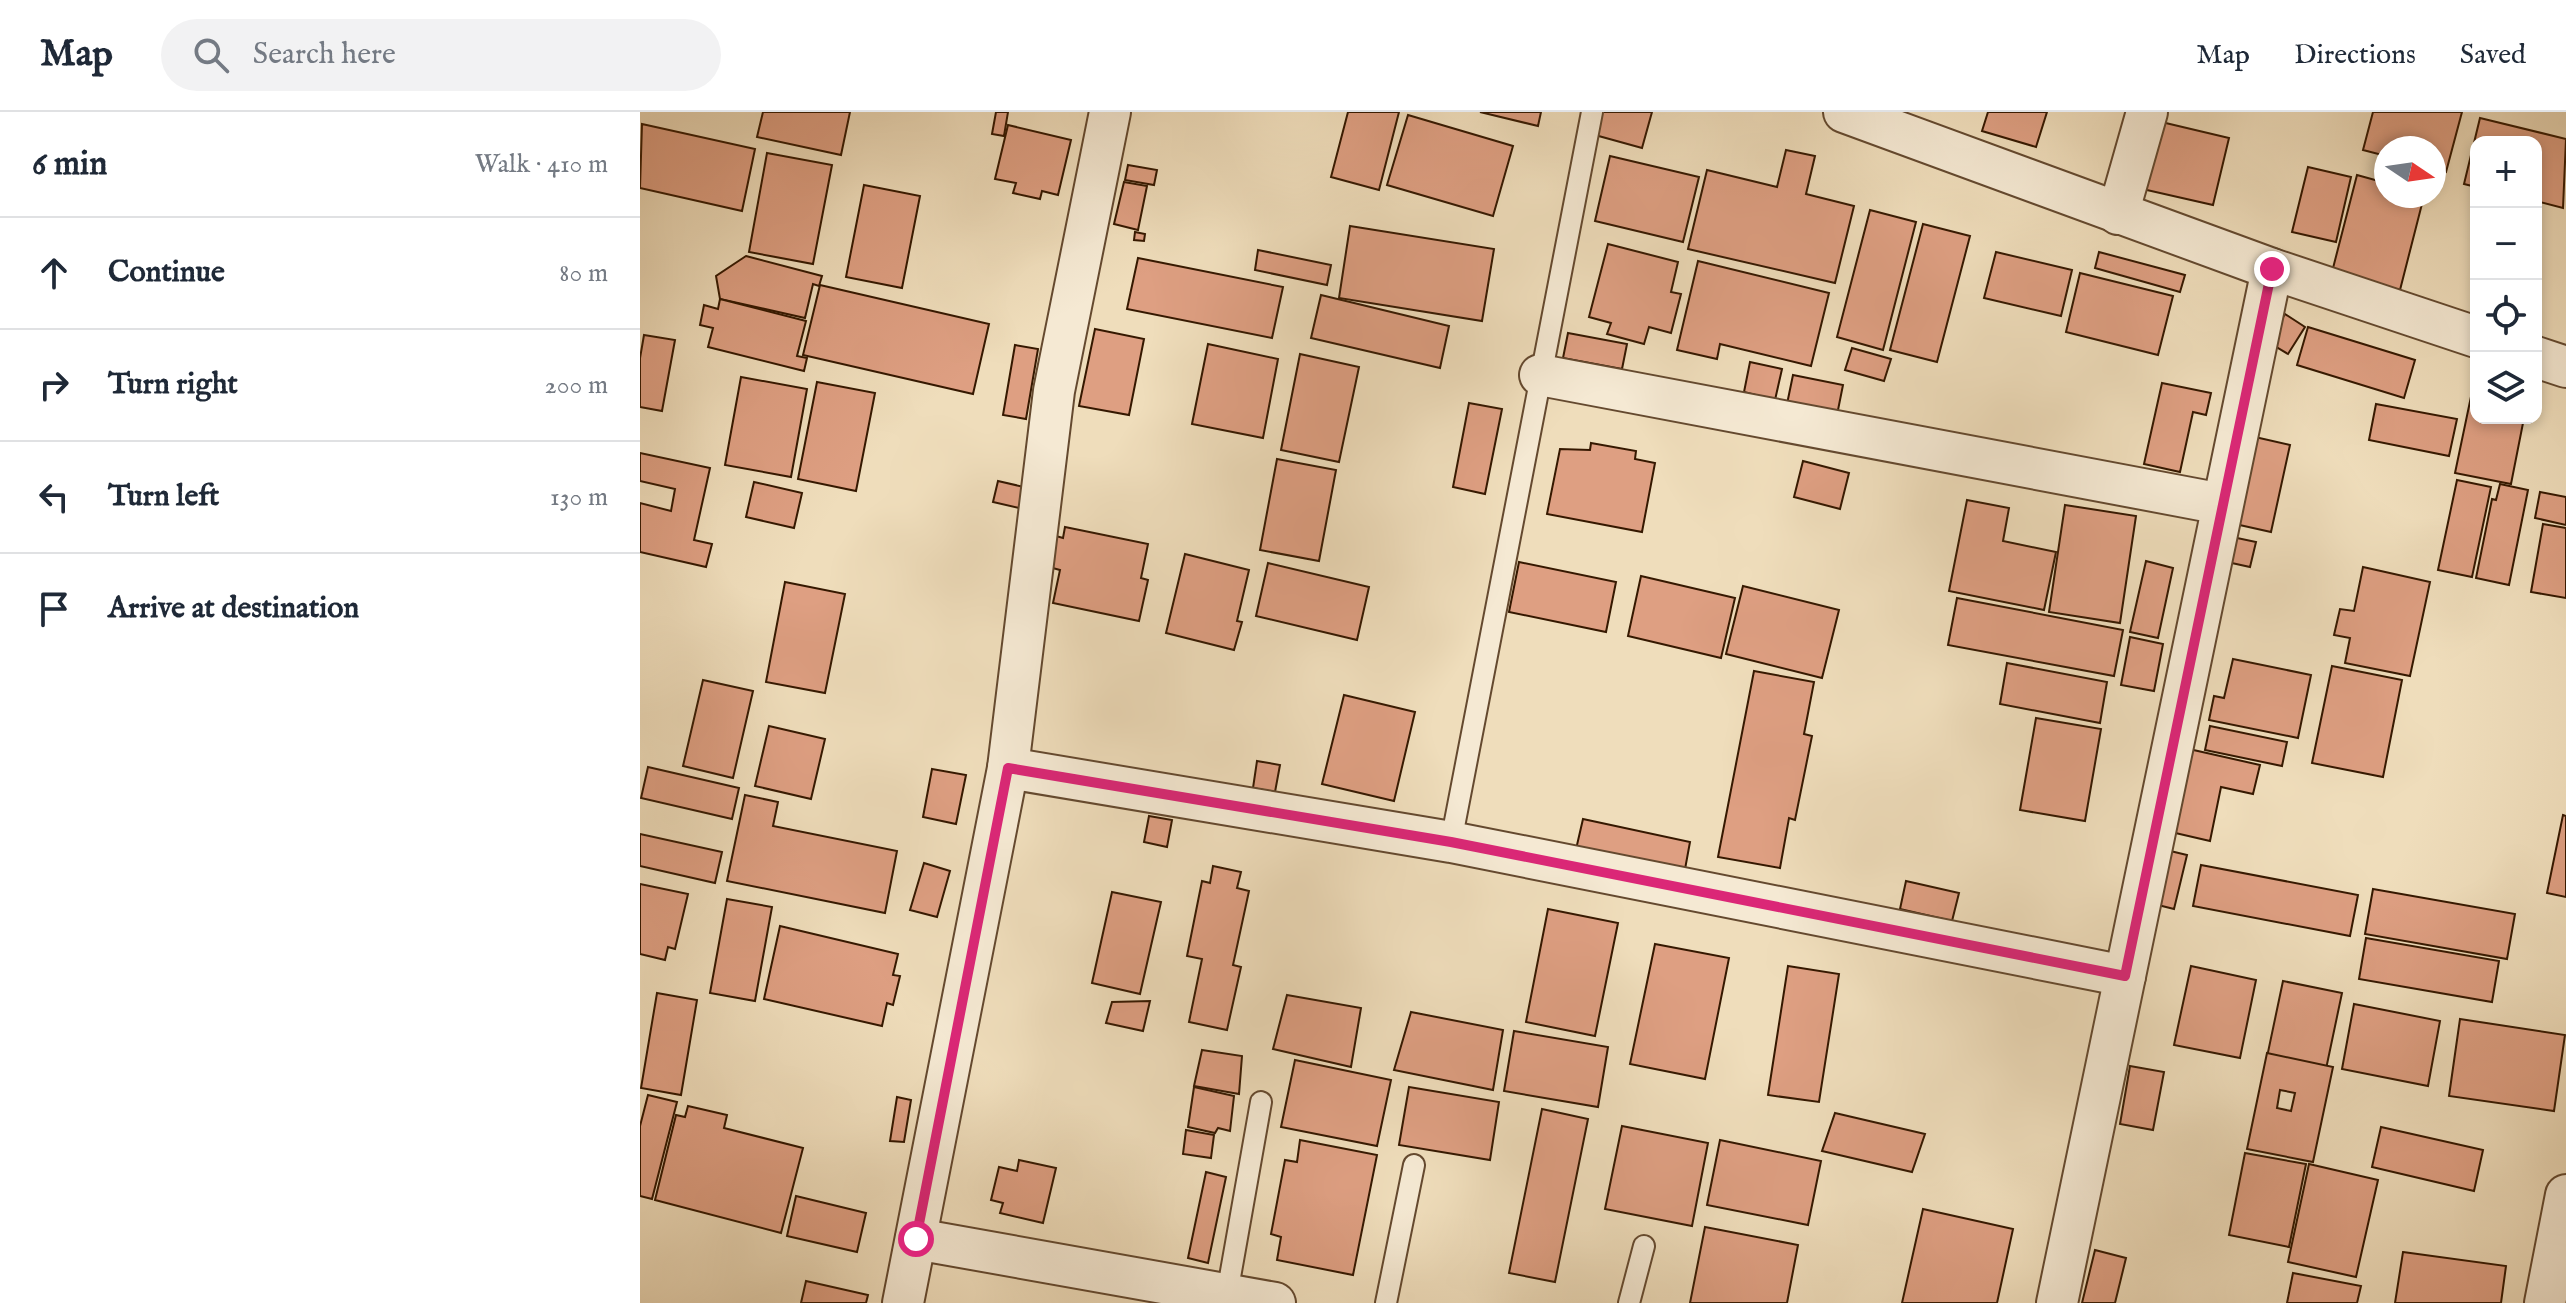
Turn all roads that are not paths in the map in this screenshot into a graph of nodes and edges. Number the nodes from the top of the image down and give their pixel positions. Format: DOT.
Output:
graph roads {
  1 [pos="1110,112"];
  2 [pos="1592,112"];
  3 [pos="1844,112"];
  4 [pos="2147,112"];
  5 [pos="2118,214"];
  6 [pos="2272,269"];
  7 [pos="2470,335"];
  8 [pos="2542,359"];
  9 [pos="2566,367"];
  10 [pos="1540,375"];
  11 [pos="2222,504"];
  12 [pos="1008,768"];
  13 [pos="1451,842"];
  14 [pos="2125,976"];
  15 [pos="1261,1102"];
  16 [pos="1414,1165"];
  17 [pos="2566,1195"];
  18 [pos="916,1239"];
  19 [pos="1644,1246"];
  20 [pos="1227,1294"];
  21 [pos="903,1303"];
  22 [pos="1275,1303"];
  23 [pos="1386,1303"];
  24 [pos="1629,1303"];
  25 [pos="2057,1303"];
  26 [pos="2545,1303"];
  1 -- 12 [label="street"];
  2 -- 10 [label="lane"];
  3 -- 5 [label="street"];
  4 -- 5 [label="street"];
  5 -- 6 [label="street"];
  6 -- 7 [label="street"];
  6 -- 11 [label="street"];
  8 -- 9 [label="street"];
  10 -- 11 [label="street"];
  10 -- 13 [label="lane"];
  11 -- 14 [label="street"];
  12 -- 13 [label="street"];
  12 -- 18 [label="street"];
  13 -- 14 [label="street"];
  14 -- 25 [label="street"];
  15 -- 20 [label="lane"];
  16 -- 23 [label="lane"];
  17 -- 26 [label="street"];
  18 -- 20 [label="street"];
  18 -- 21 [label="street"];
  19 -- 24 [label="lane"];
  20 -- 22 [label="street"];
}
